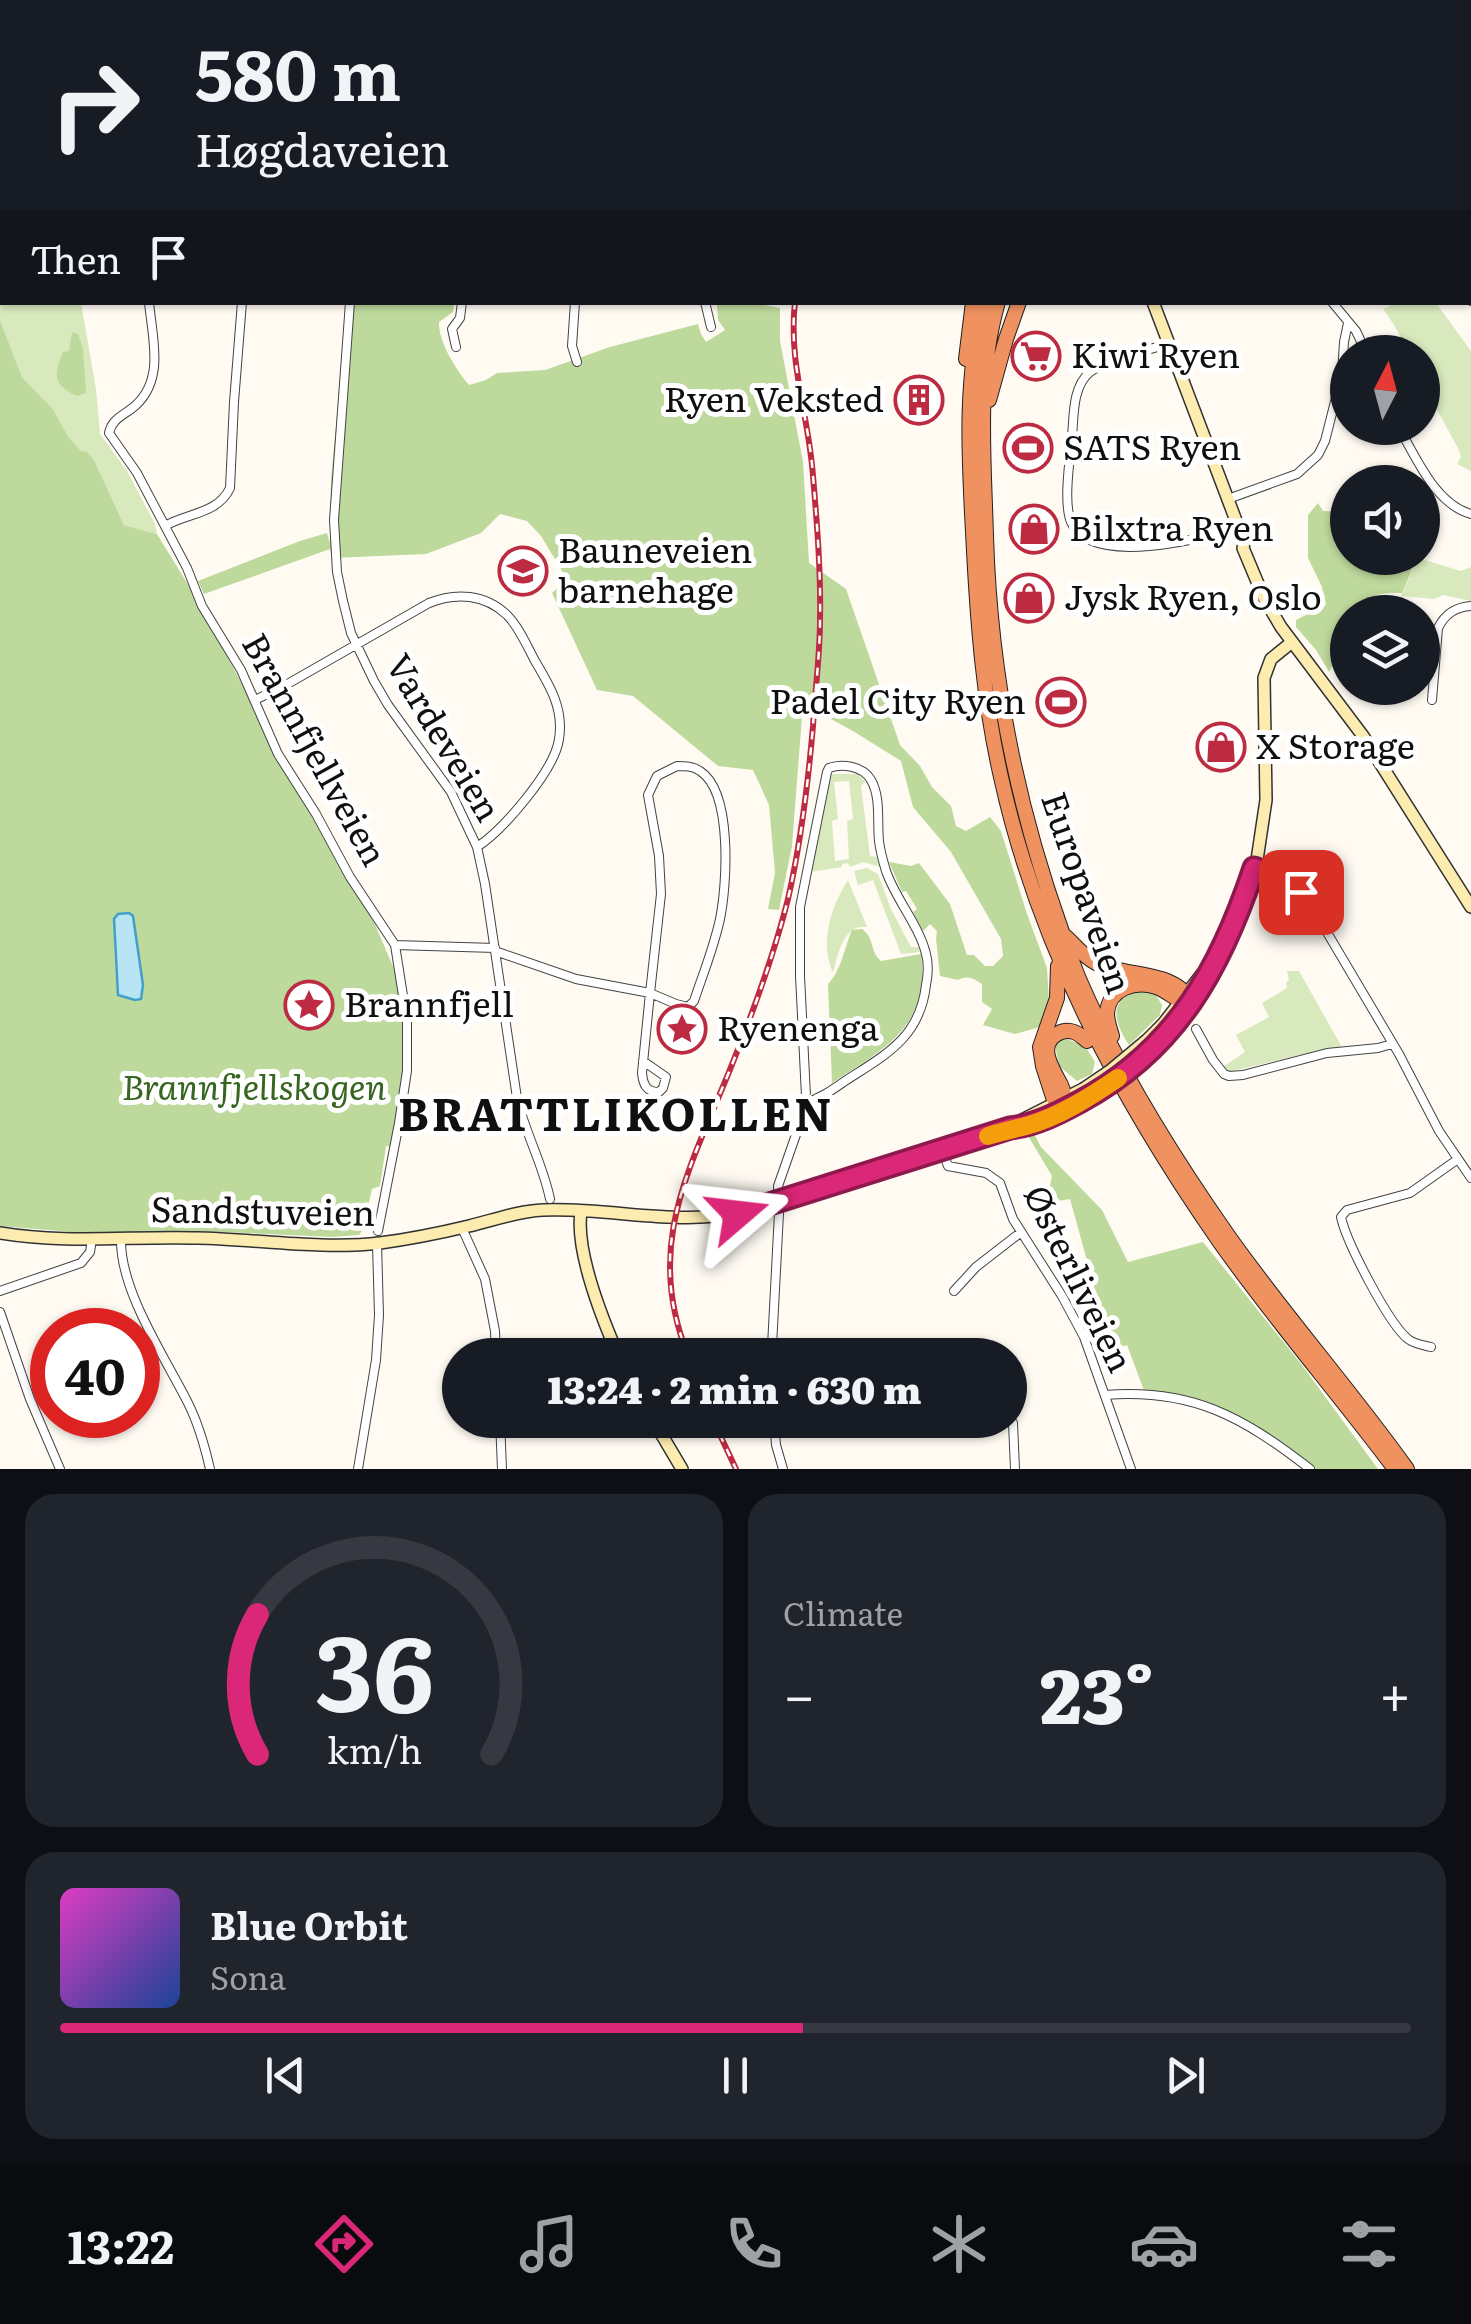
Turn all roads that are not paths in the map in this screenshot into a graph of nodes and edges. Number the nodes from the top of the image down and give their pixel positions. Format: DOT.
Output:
graph roads {
  1 [pos="149,305"];
  2 [pos="242,305"];
  3 [pos="350,305"];
  4 [pos="462,305"];
  5 [pos="575,305"];
  6 [pos="707,305"];
  7 [pos="972,305"];
  8 [pos="985,305"];
  9 [pos="997,305"];
  10 [pos="1018,305"];
  11 [pos="1155,305"];
  12 [pos="1334,305"];
  13 [pos="1348,323"];
  14 [pos="711,327"];
  15 [pos="1357,335"];
  16 [pos="1170,343"];
  17 [pos="456,347"];
  18 [pos="578,362"];
  19 [pos="970,410"];
  20 [pos="984,420"];
  21 [pos="1410,445"];
  22 [pos="1228,499"];
  23 [pos="1471,514"];
  24 [pos="164,526"];
  25 [pos="1238,528"];
  26 [pos="1471,606"];
  27 [pos="1440,624"];
  28 [pos="1289,636"];
  29 [pos="355,644"];
  30 [pos="255,700"];
  31 [pos="477,846"];
  32 [pos="1254,868"];
  33 [pos="1471,907"];
  34 [pos="1062,933"];
  35 [pos="396,945"];
  36 [pos="495,949"];
  37 [pos="1058,955"];
  38 [pos="1058,979"];
  39 [pos="650,993"];
  40 [pos="1187,999"];
  41 [pos="1196,1029"];
  42 [pos="1087,1041"];
  43 [pos="1392,1044"];
  44 [pos="643,1061"];
  45 [pos="1121,1066"];
  46 [pos="1120,1084"];
  47 [pos="805,1103"];
  48 [pos="1062,1104"];
  49 [pos="942,1150"];
  50 [pos="1458,1159"];
  51 [pos="1471,1178"];
  52 [pos="550,1199"];
  53 [pos="778,1202"];
  54 [pos="581,1212"];
  55 [pos="462,1228"];
  56 [pos="0,1233"];
  57 [pos="1020,1233"];
  58 [pos="378,1237"];
  59 [pos="121,1239"];
  60 [pos="92,1240"];
  61 [pos="0,1290"];
  62 [pos="954,1291"];
  63 [pos="0,1312"];
  64 [pos="495,1338"];
  65 [pos="611,1338"];
  66 [pos="773,1338"];
  67 [pos="1430,1347"];
  68 [pos="1105,1395"];
  69 [pos="501,1438"];
  70 [pos="664,1438"];
  71 [pos="775,1438"];
  72 [pos="1013,1438"];
  73 [pos="60,1469"];
  74 [pos="210,1469"];
  75 [pos="358,1469"];
  76 [pos="502,1469"];
  77 [pos="682,1469"];
  78 [pos="784,1469"];
  79 [pos="1014,1469"];
  80 [pos="1130,1469"];
  81 [pos="1310,1469"];
  82 [pos="1395,1469"];
  83 [pos="1407,1469"];
  1 -- 24 [label="street, Brannfjellveien"];
  2 -- 24 [label="street"];
  3 -- 29 [label="street, Vardeveien"];
  4 -- 17 [label="street"];
  5 -- 18 [label="street"];
  6 -- 14 [label="street"];
  7 -- 19 [label="highway"];
  8 -- 19 [label="highway, Europaveien"];
  9 -- 20 [label="highway, Europaveien"];
  10 -- 20 [label="highway"];
  11 -- 16 [label="main road"];
  12 -- 13 [label="street"];
  13 -- 15 [label="street"];
  13 -- 22 [label="street"];
  16 -- 22 [label="main road"];
  16 -- 25 [label="street"];
  19 -- 37 [label="highway, Europaveien"];
  20 -- 34 [label="highway, Europaveien"];
  21 -- 23 [label="street"];
  22 -- 25 [label="main road"];
  24 -- 30 [label="street, Brannfjellveien"];
  25 -- 28 [label="main road"];
  26 -- 27 [label="street"];
  28 -- 32 [label="main road, Sandstuveien"];
  28 -- 33 [label="main road"];
  29 -- 30 [label="street"];
  29 -- 31 [label="street, Vardeveien"];
  29 -- 31 [label="street"];
  30 -- 35 [label="street, Brannfjellveien"];
  31 -- 36 [label="street, Vardeveien"];
  32 -- 40 [label="main road, Sandstuveien"];
  32 -- 43 [label="street"];
  34 -- 40 [label="highway"];
  34 -- 45 [label="highway, Europaveien"];
  35 -- 36 [label="street"];
  35 -- 58 [label="street, Brannfjellveien"];
  36 -- 39 [label="street"];
  36 -- 52 [label="street, Vardeveien"];
  37 -- 38 [label="highway"];
  37 -- 46 [label="highway, Europaveien"];
  38 -- 42 [label="highway"];
  38 -- 48 [label="highway"];
  39 -- 39 [label="street"];
  39 -- 44 [label="street"];
  40 -- 45 [label="highway"];
  40 -- 48 [label="main road, Sandstuveien, bridge"];
  41 -- 43 [label="street"];
  42 -- 46 [label="highway"];
  42 -- 48 [label="highway"];
  43 -- 50 [label="street"];
  45 -- 83 [label="highway, Europaveien"];
  46 -- 82 [label="highway, Europaveien"];
  47 -- 47 [label="street"];
  47 -- 53 [label="street"];
  48 -- 49 [label="main road, Sandstuveien"];
  49 -- 53 [label="main road, Sandstuveien"];
  49 -- 57 [label="street, Østerliveien"];
  50 -- 51 [label="street"];
  50 -- 67 [label="street"];
  53 -- 54 [label="main road, Sandstuveien"];
  53 -- 66 [label="street"];
  54 -- 55 [label="main road, Sandstuveien"];
  54 -- 65 [label="main road"];
  55 -- 58 [label="main road, Sandstuveien"];
  55 -- 64 [label="street"];
  56 -- 60 [label="main road, Sandstuveien"];
  57 -- 62 [label="street"];
  57 -- 68 [label="street, Østerliveien"];
  58 -- 59 [label="main road, Sandstuveien"];
  58 -- 75 [label="street, Brannfjellveien"];
  59 -- 60 [label="main road, Sandstuveien"];
  59 -- 74 [label="street"];
  60 -- 61 [label="street"];
  63 -- 73 [label="street"];
  68 -- 80 [label="street, Østerliveien"];
  68 -- 81 [label="street"];
  69 -- 76 [label="street"];
  70 -- 77 [label="main road"];
  71 -- 78 [label="street"];
  72 -- 79 [label="street"];
}
